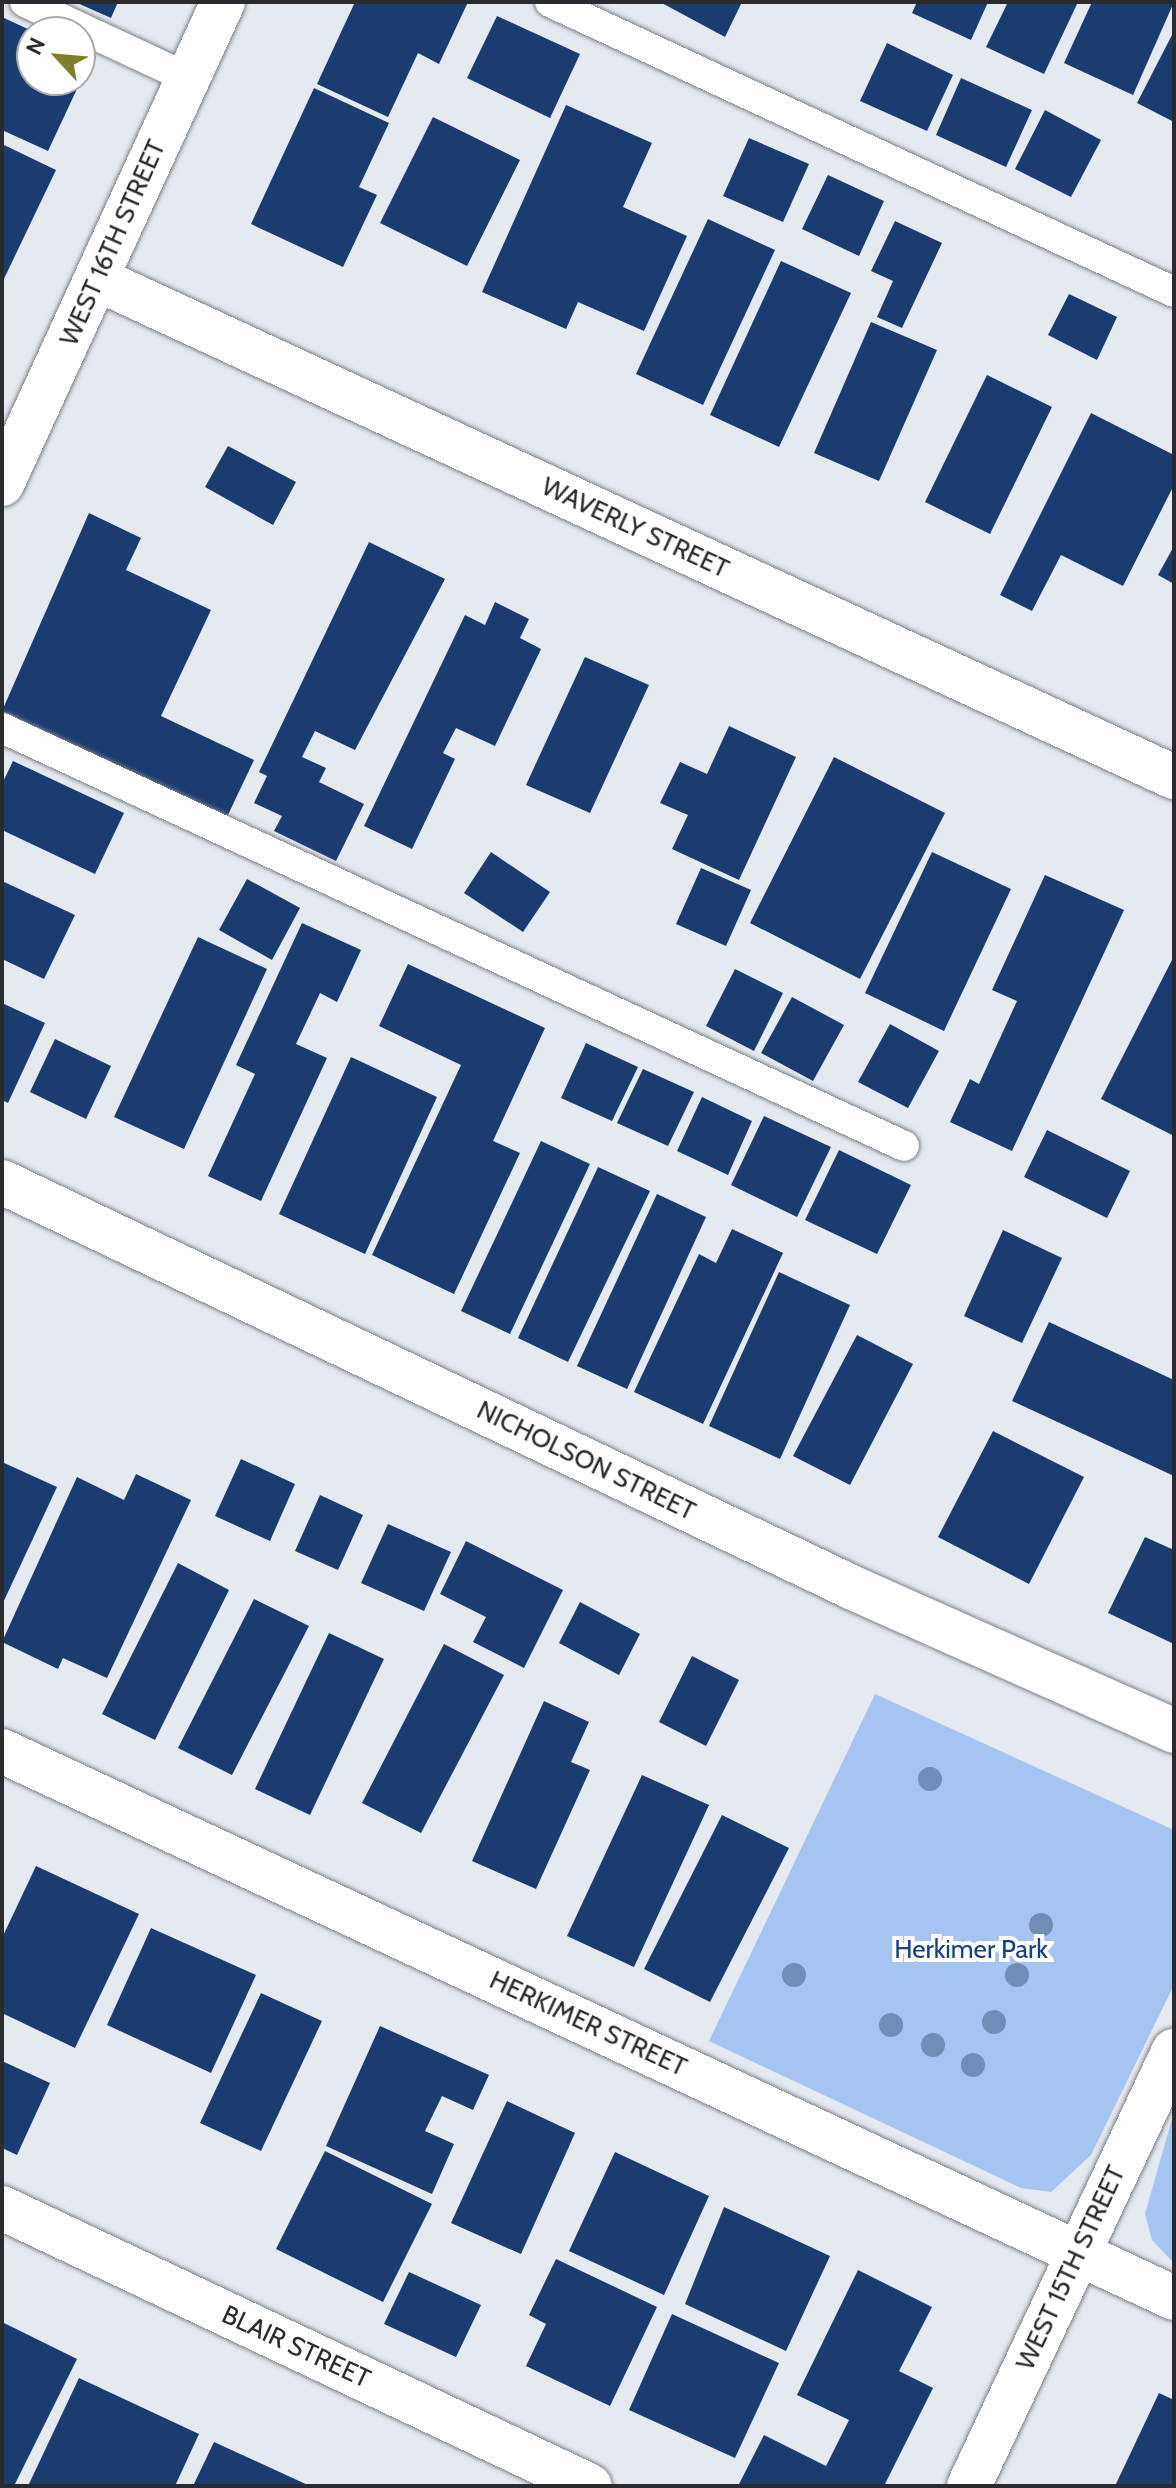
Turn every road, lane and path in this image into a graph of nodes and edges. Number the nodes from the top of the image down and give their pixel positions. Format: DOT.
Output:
graph roads {
  1 [pos="25,2"];
  2 [pos="223,2"];
  3 [pos="550,2"];
  4 [pos="188,78"];
  5 [pos="97,279"];
  6 [pos="1174,292"];
  7 [pos="2,484"];
  8 [pos="2,728"];
  9 [pos="1174,777"];
  10 [pos="904,1146"];
  11 [pos="2,1182"];
  12 [pos="1174,1731"];
  13 [pos="2,1751"];
  14 [pos="1174,2051"];
  15 [pos="2,2208"];
  16 [pos="1078,2253"];
  17 [pos="1174,2298"];
  18 [pos="590,2486"];
  19 [pos="969,2486"];
  1 -- 4 [label="lane"];
  2 -- 4 [label="street, WEST 16TH STREET"];
  3 -- 6 [label="lane"];
  4 -- 5 [label="street, WEST 16TH STREET"];
  5 -- 7 [label="street, WEST 16TH STREET"];
  5 -- 9 [label="street, WAVERLY STREET"];
  8 -- 10 [label="lane"];
  11 -- 12 [label="street, NICHOLSON STREET"];
  13 -- 16 [label="street, HERKIMER STREET"];
  14 -- 16 [label="street, WEST 15TH STREET"];
  15 -- 18 [label="street, BLAIR STREET"];
  16 -- 17 [label="street, HERKIMER STREET"];
  16 -- 19 [label="street, WEST 15TH STREET"];
}
